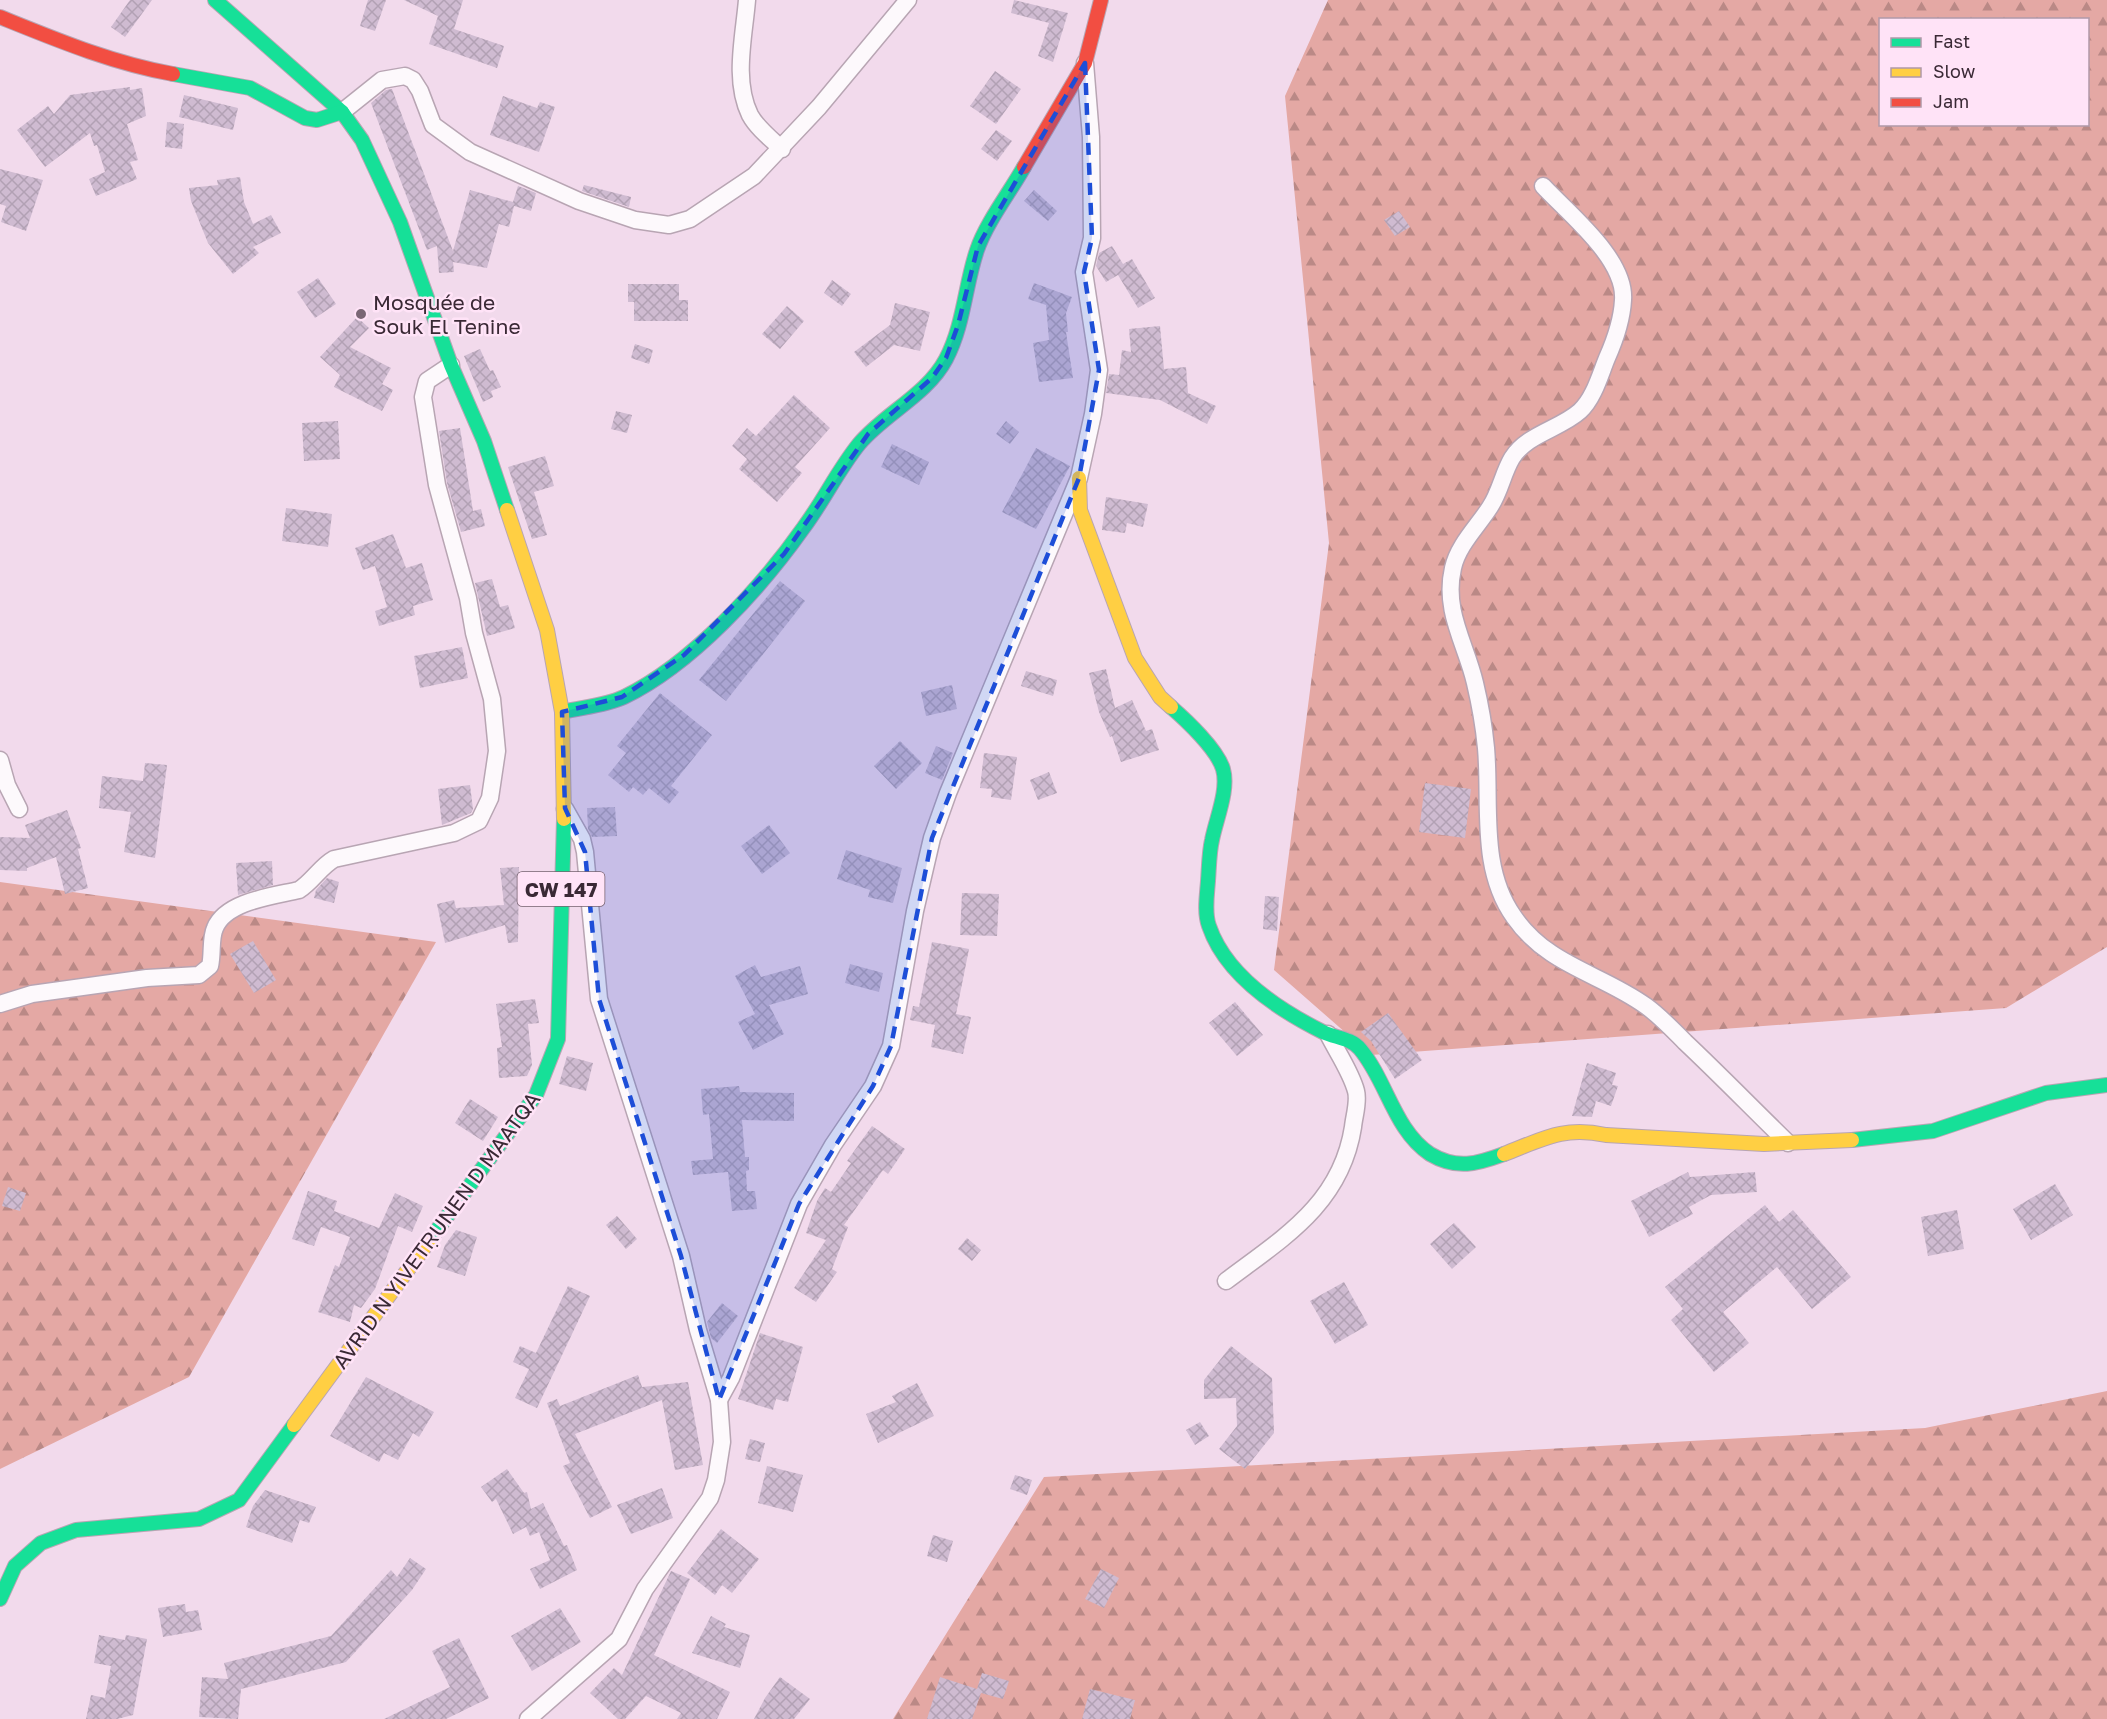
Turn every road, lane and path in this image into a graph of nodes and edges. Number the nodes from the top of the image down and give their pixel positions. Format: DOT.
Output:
graph roads {
  1 [pos="215,0"];
  2 [pos="747,0"];
  3 [pos="908,0"];
  4 [pos="1101,0"];
  5 [pos="0,17"];
  6 [pos="1085,63"];
  7 [pos="342,112"];
  8 [pos="782,148"];
  9 [pos="1543,186"];
  10 [pos="451,364"];
  11 [pos="1078,478"];
  12 [pos="562,712"];
  13 [pos="0,760"];
  14 [pos="565,808"];
  15 [pos="19,809"];
  16 [pos="0,1004"];
  17 [pos="1328,1034"];
  18 [pos="2107,1085"];
  19 [pos="1788,1143"];
  20 [pos="1226,1281"];
  21 [pos="719,1400"];
  22 [pos="0,1599"];
  23 [pos="528,1719"];
  1 -- 7 [label="main road, AVRID N YIVETṚUNEN D MAATQA / CW 147"];
  2 -- 8 [label="street"];
  3 -- 8 [label="street"];
  4 -- 6 [label="main road"];
  5 -- 7 [label="main road"];
  6 -- 11 [label="street"];
  6 -- 12 [label="main road"];
  7 -- 8 [label="street"];
  7 -- 10 [label="main road, AVRID N YIVETṚUNEN D MAATQA / CW 147"];
  9 -- 19 [label="street"];
  10 -- 12 [label="main road, AVRID N YIVETṚUNEN D MAATQA / CW 147"];
  10 -- 16 [label="street"];
  11 -- 17 [label="main road"];
  11 -- 21 [label="street"];
  12 -- 14 [label="main road, AVRID N YIVETṚUNEN D MAATQA / CW 147"];
  13 -- 15 [label="street"];
  14 -- 21 [label="street"];
  14 -- 22 [label="main road, AVRID N YIVETṚUNEN D MAATQA / CW 147"];
  17 -- 19 [label="main road"];
  17 -- 20 [label="street"];
  18 -- 19 [label="main road"];
  21 -- 23 [label="street"];
}
